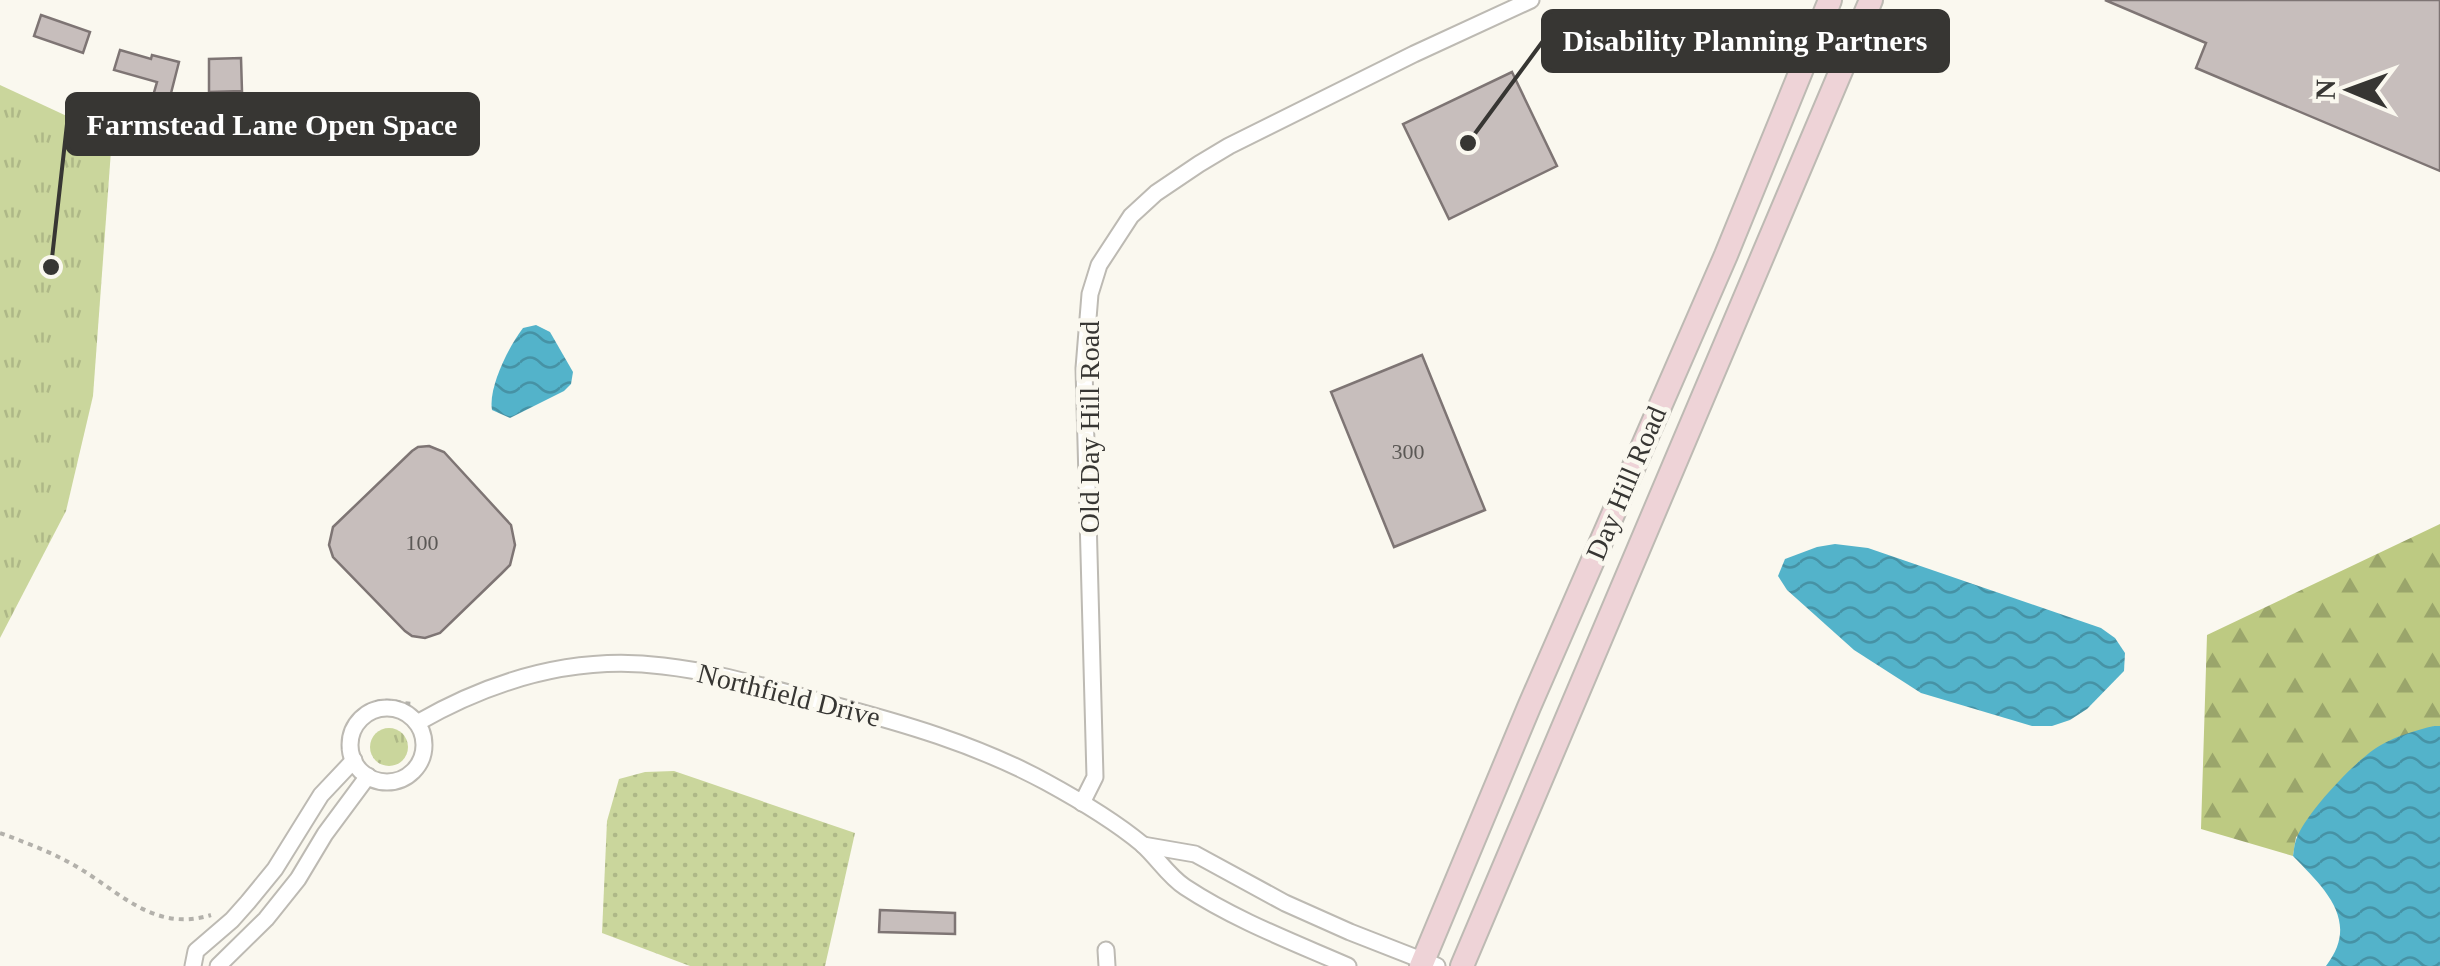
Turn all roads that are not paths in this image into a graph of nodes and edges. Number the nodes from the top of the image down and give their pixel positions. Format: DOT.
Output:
graph roads {
  1 [pos="1532,0"];
  2 [pos="1830,0"];
  3 [pos="1871,0"];
  4 [pos="1796,80"];
  5 [pos="1829,98"];
  6 [pos="1668,387"];
  7 [pos="1702,400"];
  8 [pos="417,723"];
  9 [pos="348,756"];
  10 [pos="368,776"];
  11 [pos="1082,803"];
  12 [pos="1143,845"];
  13 [pos="1427,964"];
  14 [pos="192,966"];
  15 [pos="218,966"];
  16 [pos="1348,966"];
  17 [pos="1462,966"];
  1 -- 11 [label="street, Old Day Hill Road"];
  2 -- 4 [label="main road, Day Hill Road"];
  3 -- 5 [label="main road, Day Hill Road"];
  4 -- 5 [label="main road"];
  4 -- 6 [label="main road, Day Hill Road"];
  5 -- 7 [label="main road, Day Hill Road"];
  6 -- 7 [label="main road"];
  6 -- 13 [label="main road, Day Hill Road"];
  7 -- 17 [label="main road, Day Hill Road"];
  8 -- 9 [label="street"];
  8 -- 10 [label="street"];
  8 -- 11 [label="street, Northfield Drive"];
  9 -- 10 [label="street"];
  9 -- 14 [label="street"];
  10 -- 15 [label="street"];
  11 -- 12 [label="street, Northfield Drive"];
  12 -- 13 [label="street, Northfield Drive"];
  12 -- 16 [label="street, Northfield Drive"];
}
